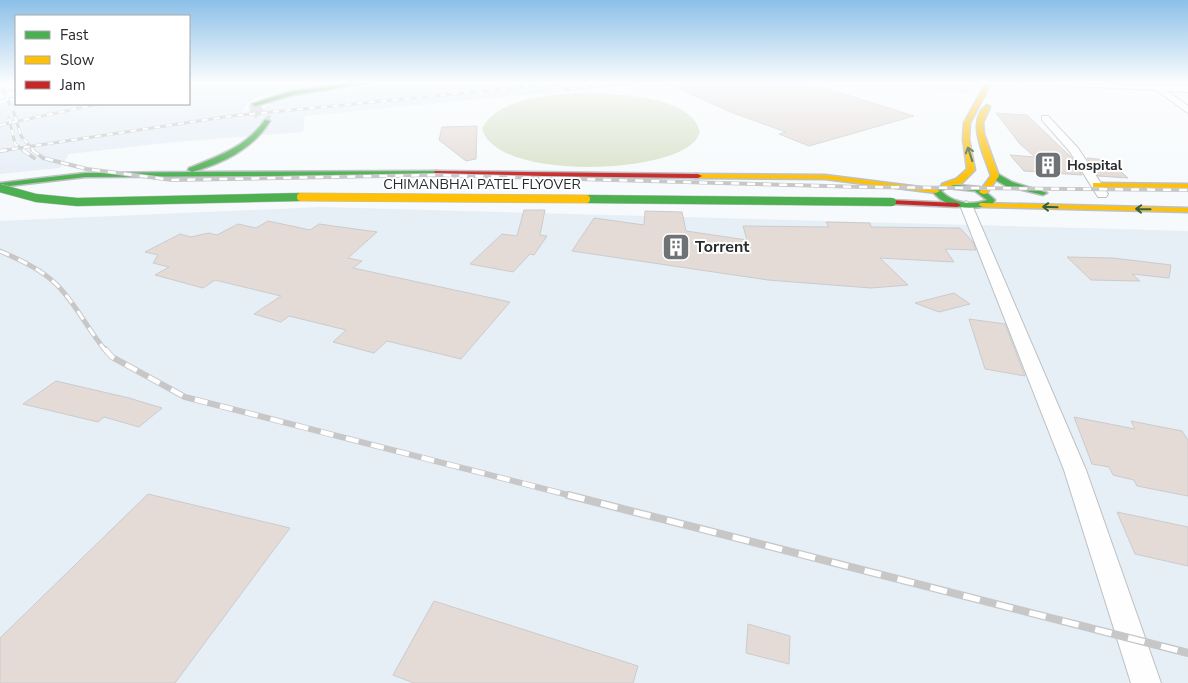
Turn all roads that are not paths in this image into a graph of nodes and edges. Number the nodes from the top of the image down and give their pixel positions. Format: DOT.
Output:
graph roads {
  1 [pos="972,115"];
  2 [pos="984,115"];
  3 [pos="1046,118"];
  4 [pos="267,121"];
  5 [pos="0,174"];
  6 [pos="183,174"];
  7 [pos="995,176"];
  8 [pos="825,177"];
  9 [pos="961,181"];
  10 [pos="1188,186"];
  11 [pos="0,188"];
  12 [pos="941,188"];
  13 [pos="1097,191"];
  14 [pos="983,192"];
  15 [pos="1188,195"];
  16 [pos="890,198"];
  17 [pos="974,205"];
  18 [pos="1188,210"];
  19 [pos="1146,683"];
  9 -- 1 [label="main road, one-way"];
  2 -- 7 [label="main road"];
  3 -- 13 [label="street"];
  4 -- 6 [label="main road"];
  5 -- 16 [label="main road, CHIMANBHAI PATEL FLYOVER, bridge"];
  6 -- 8 [label="main road"];
  6 -- 11 [label="main road"];
  7 -- 14 [label="main road"];
  7 -- 14 [label="main road"];
  8 -- 9 [label="main road"];
  8 -- 12 [label="main road"];
  9 -- 12 [label="main road"];
  10 -- 13 [label="main road"];
  11 -- 16 [label="main road, CHIMANBHAI PATEL FLYOVER, bridge"];
  12 -- 14 [label="main road"];
  12 -- 16 [label="main road, CHIMANBHAI PATEL FLYOVER"];
  12 -- 17 [label="main road"];
  13 -- 15 [label="main road"];
  14 -- 17 [label="main road"];
  16 -- 17 [label="main road, CHIMANBHAI PATEL FLYOVER"];
  18 -- 17 [label="main road, CHIMANBHAI PATEL FLYOVER, one-way"];
  17 -- 19 [label="street"];
}
